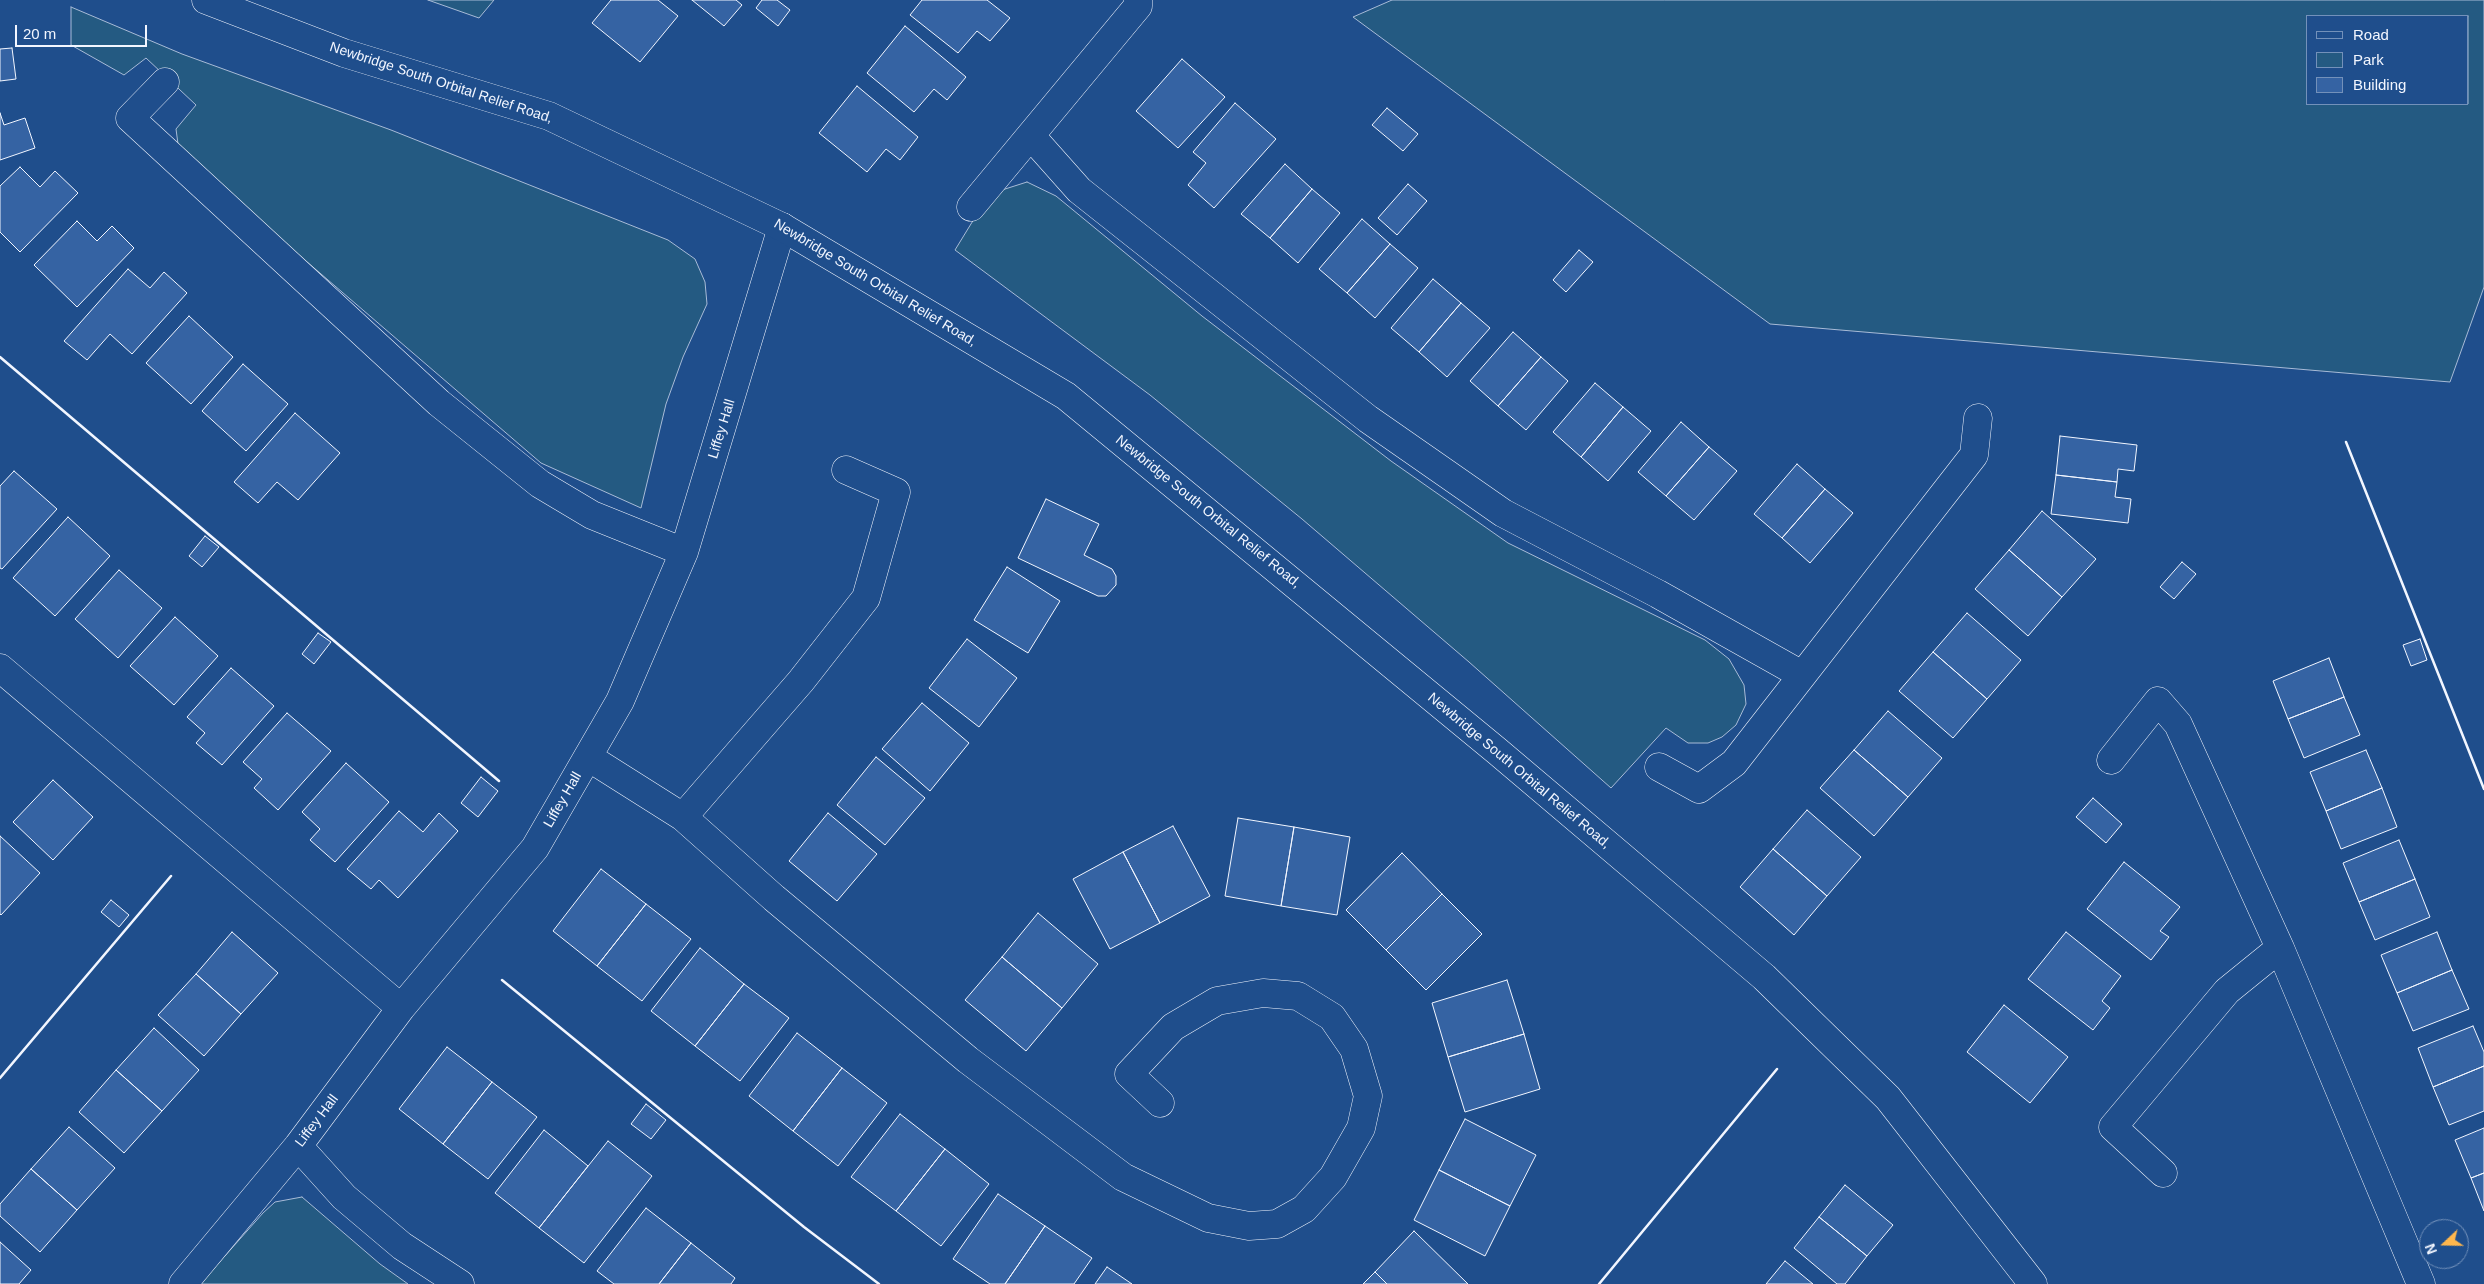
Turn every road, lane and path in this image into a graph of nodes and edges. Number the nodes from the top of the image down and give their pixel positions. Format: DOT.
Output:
graph roads {
  1 [pos="206,0"];
  2 [pos="1138,0"];
  3 [pos="165,82"];
  4 [pos="1031,136"];
  5 [pos="971,207"];
  6 [pos="782,227"];
  7 [pos="1978,418"];
  8 [pos="846,470"];
  9 [pos="684,552"];
  10 [pos="1802,675"];
  11 [pos="4,681"];
  12 [pos="588,757"];
  13 [pos="2111,760"];
  14 [pos="1659,768"];
  15 [pos="683,817"];
  16 [pos="2280,948"];
  17 [pos="401,1008"];
  18 [pos="1160,1103"];
  19 [pos="298,1146"];
  20 [pos="2163,1173"];
  21 [pos="183,1284"];
  22 [pos="460,1284"];
  23 [pos="2033,1284"];
  24 [pos="2421,1284"];
  1 -- 6 [label="street, Newbridge South Orbital Relief Road,"];
  2 -- 4 [label="street"];
  3 -- 9 [label="street"];
  4 -- 5 [label="street"];
  4 -- 10 [label="street"];
  6 -- 9 [label="street, Liffey Hall"];
  6 -- 23 [label="street, Newbridge South Orbital Relief Road,"];
  7 -- 10 [label="street"];
  8 -- 15 [label="street"];
  9 -- 12 [label="street, Liffey Hall"];
  10 -- 14 [label="street"];
  11 -- 17 [label="street"];
  12 -- 15 [label="street"];
  12 -- 17 [label="street, Liffey Hall"];
  13 -- 16 [label="street"];
  15 -- 18 [label="street"];
  16 -- 20 [label="street"];
  16 -- 24 [label="street"];
  17 -- 19 [label="street, Liffey Hall"];
  19 -- 21 [label="street, Liffey Hall"];
  19 -- 22 [label="street"];
}
